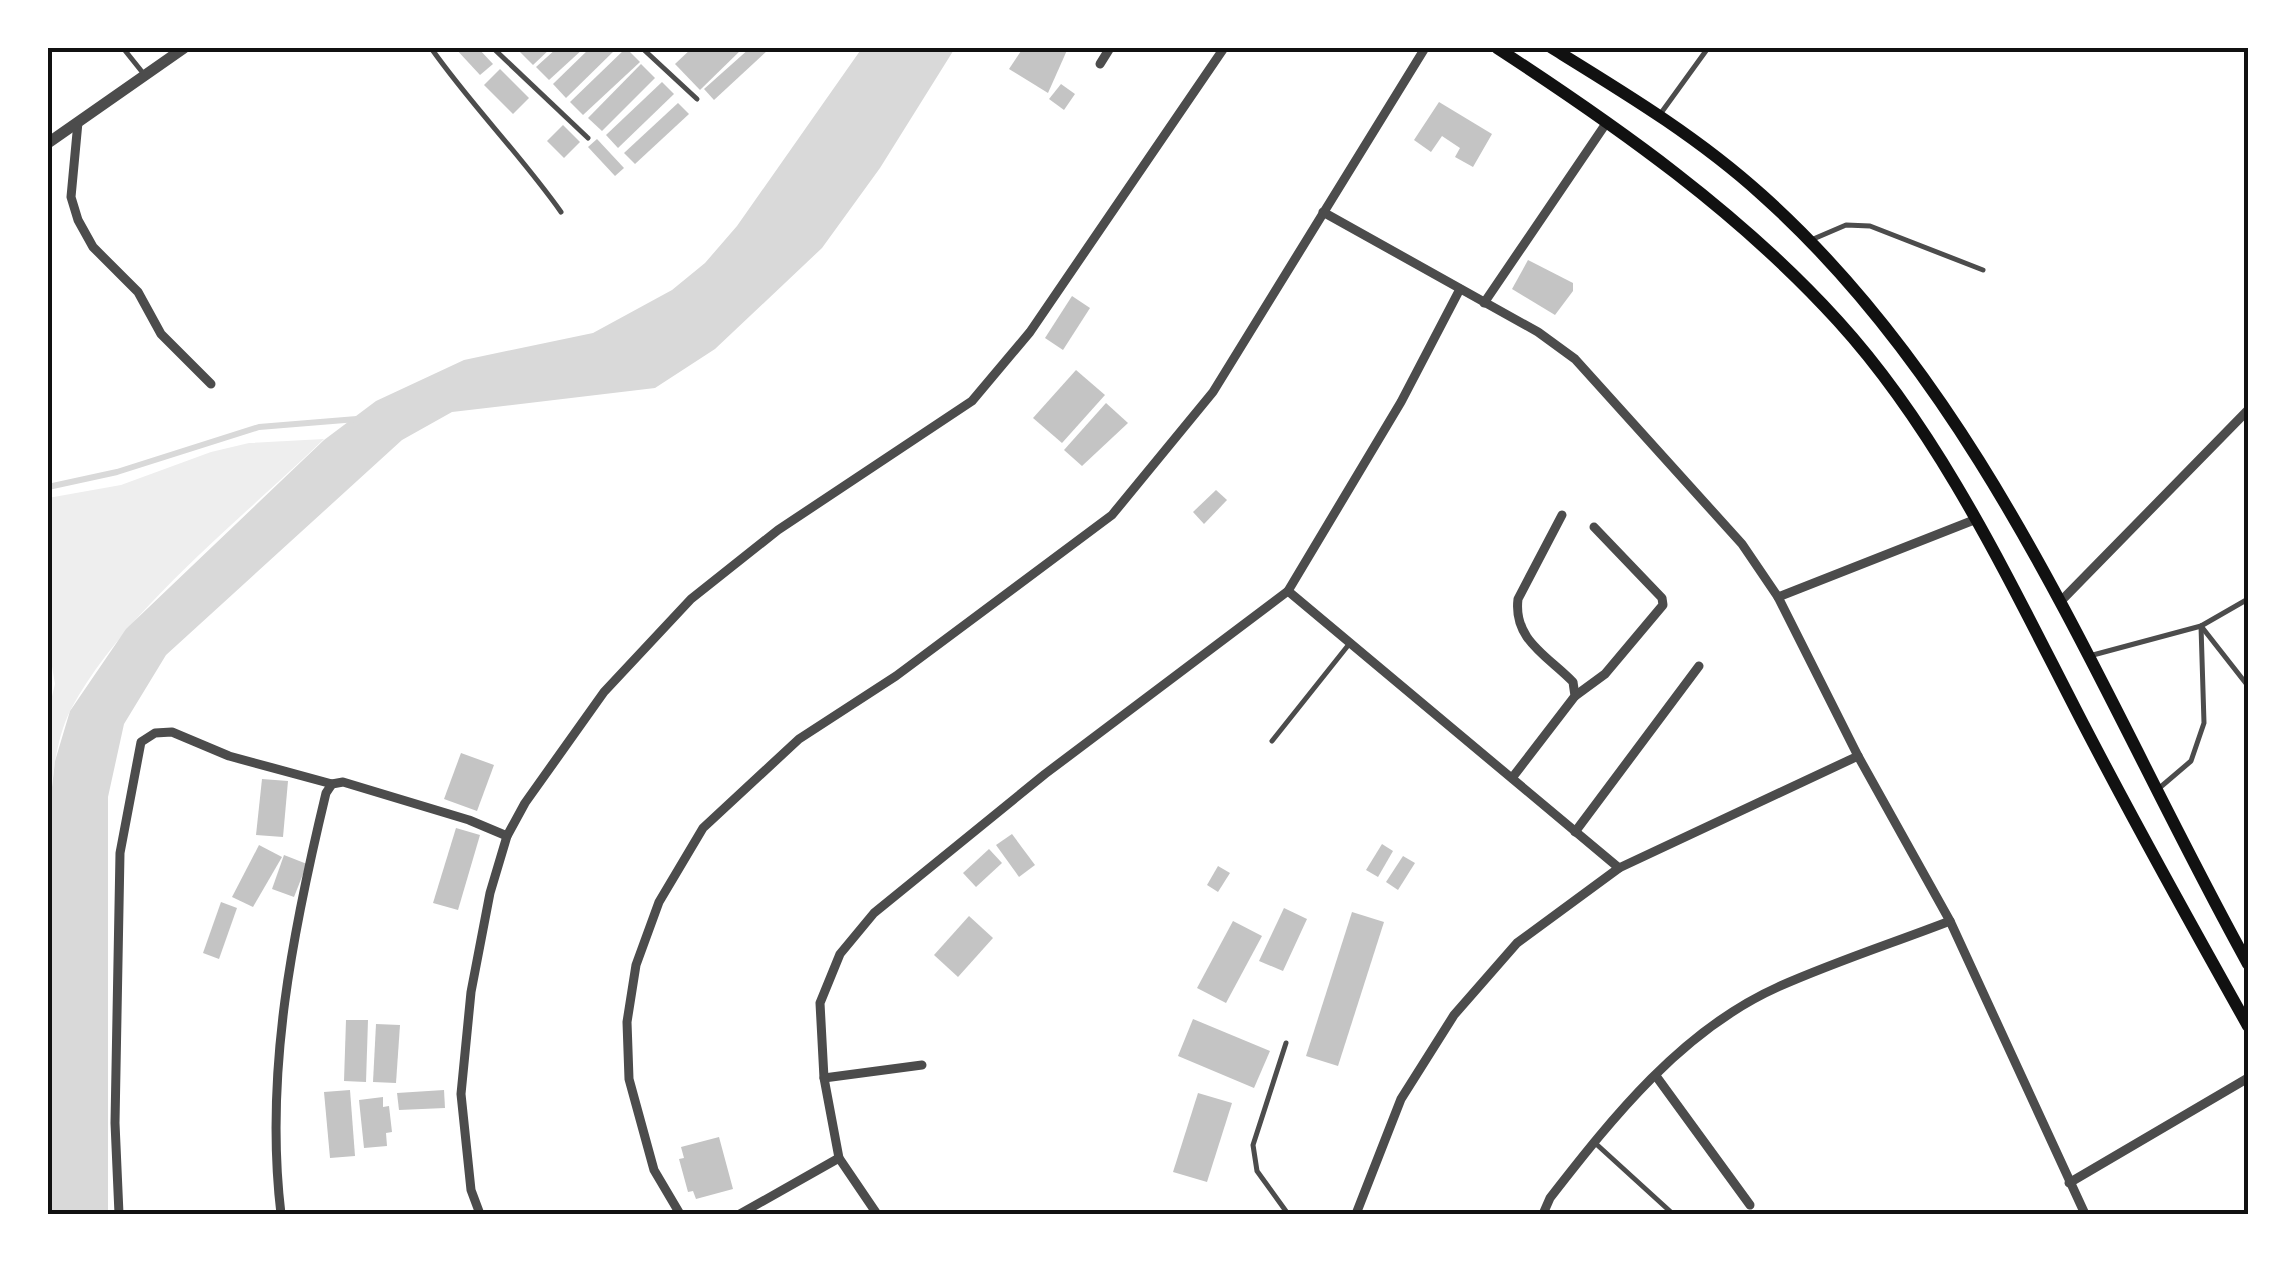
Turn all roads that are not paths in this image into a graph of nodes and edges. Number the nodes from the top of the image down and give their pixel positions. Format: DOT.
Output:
graph roads {
  1 [pos="123,48"];
  2 [pos="184,48"];
  3 [pos="431,48"];
  4 [pos="494,48"];
  5 [pos="509,48"];
  6 [pos="642,48"];
  7 [pos="1110,48"];
  8 [pos="1224,48"];
  9 [pos="1425,48"];
  10 [pos="1552,48"];
  11 [pos="1708,48"];
  12 [pos="1506,50"];
  13 [pos="501,55"];
  14 [pos="1100,64"];
  15 [pos="145,76"];
  16 [pos="697,99"];
  17 [pos="1660,115"];
  18 [pos="78,122"];
  19 [pos="1607,122"];
  20 [pos="588,138"];
  21 [pos="48,143"];
  22 [pos="561,212"];
  23 [pos="1323,212"];
  24 [pos="1808,241"];
  25 [pos="1983,270"];
  26 [pos="1460,289"];
  27 [pos="1484,303"];
  28 [pos="211,384"];
  29 [pos="2248,410"];
  30 [pos="1562,515"];
  31 [pos="1974,520"];
  32 [pos="1594,527"];
  33 [pos="1288,591"];
  34 [pos="1778,597"];
  35 [pos="2248,599"];
  36 [pos="2060,602"];
  37 [pos="2201,626"];
  38 [pos="1350,643"];
  39 [pos="2087,656"];
  40 [pos="1698,666"];
  41 [pos="2248,686"];
  42 [pos="1575,696"];
  43 [pos="1272,741"];
  44 [pos="1858,756"];
  45 [pos="1512,778"];
  46 [pos="332,784"];
  47 [pos="2155,792"];
  48 [pos="1576,832"];
  49 [pos="507,836"];
  50 [pos="1619,868"];
  51 [pos="1950,922"];
  52 [pos="2248,964"];
  53 [pos="2248,1026"];
  54 [pos="1286,1043"];
  55 [pos="922,1066"];
  56 [pos="1656,1076"];
  57 [pos="824,1078"];
  58 [pos="2248,1078"];
  59 [pos="1594,1142"];
  60 [pos="840,1158"];
  61 [pos="2070,1182"];
  62 [pos="1750,1205"];
  63 [pos="119,1214"];
  64 [pos="282,1214"];
  65 [pos="480,1214"];
  66 [pos="680,1214"];
  67 [pos="740,1214"];
  68 [pos="877,1214"];
  69 [pos="1288,1214"];
  70 [pos="1356,1214"];
  71 [pos="1543,1214"];
  72 [pos="1673,1214"];
  73 [pos="2085,1214"];
  1 -- 15 [label="lane"];
  2 -- 15 [label="street"];
  3 -- 22 [label="lane"];
  4 -- 13 [label="lane"];
  5 -- 13 [label="lane"];
  6 -- 16 [label="lane"];
  7 -- 14 [label="street"];
  8 -- 49 [label="street"];
  9 -- 23 [label="street"];
  10 -- 17 [label="main road"];
  11 -- 17 [label="lane"];
  12 -- 19 [label="main road"];
  13 -- 20 [label="lane"];
  15 -- 18 [label="street"];
  17 -- 24 [label="main road"];
  18 -- 21 [label="street"];
  18 -- 28 [label="street"];
  19 -- 27 [label="street"];
  19 -- 31 [label="main road"];
  23 -- 26 [label="street"];
  23 -- 66 [label="street"];
  24 -- 25 [label="lane"];
  24 -- 36 [label="main road"];
  26 -- 27 [label="street"];
  26 -- 33 [label="street"];
  27 -- 34 [label="street"];
  29 -- 36 [label="street"];
  30 -- 42 [label="street"];
  31 -- 34 [label="street"];
  31 -- 53 [label="main road"];
  32 -- 42 [label="street"];
  33 -- 38 [label="street"];
  33 -- 57 [label="street"];
  34 -- 44 [label="street"];
  35 -- 37 [label="lane"];
  36 -- 39 [label="main road"];
  37 -- 39 [label="lane"];
  37 -- 41 [label="lane"];
  37 -- 47 [label="lane"];
  38 -- 43 [label="lane"];
  38 -- 45 [label="street"];
  39 -- 47 [label="main road"];
  40 -- 48 [label="street"];
  42 -- 45 [label="street"];
  44 -- 50 [label="street"];
  44 -- 51 [label="street"];
  45 -- 48 [label="street"];
  46 -- 49 [label="street"];
  46 -- 63 [label="street"];
  46 -- 64 [label="street"];
  47 -- 52 [label="main road"];
  48 -- 50 [label="street"];
  49 -- 65 [label="street"];
  50 -- 70 [label="street"];
  51 -- 56 [label="street"];
  51 -- 61 [label="street"];
  54 -- 69 [label="lane"];
  55 -- 57 [label="street"];
  56 -- 59 [label="street"];
  56 -- 62 [label="street"];
  57 -- 60 [label="street"];
  58 -- 61 [label="street"];
  59 -- 71 [label="street"];
  59 -- 72 [label="lane"];
  60 -- 67 [label="street"];
  60 -- 68 [label="street"];
  61 -- 73 [label="street"];
}
